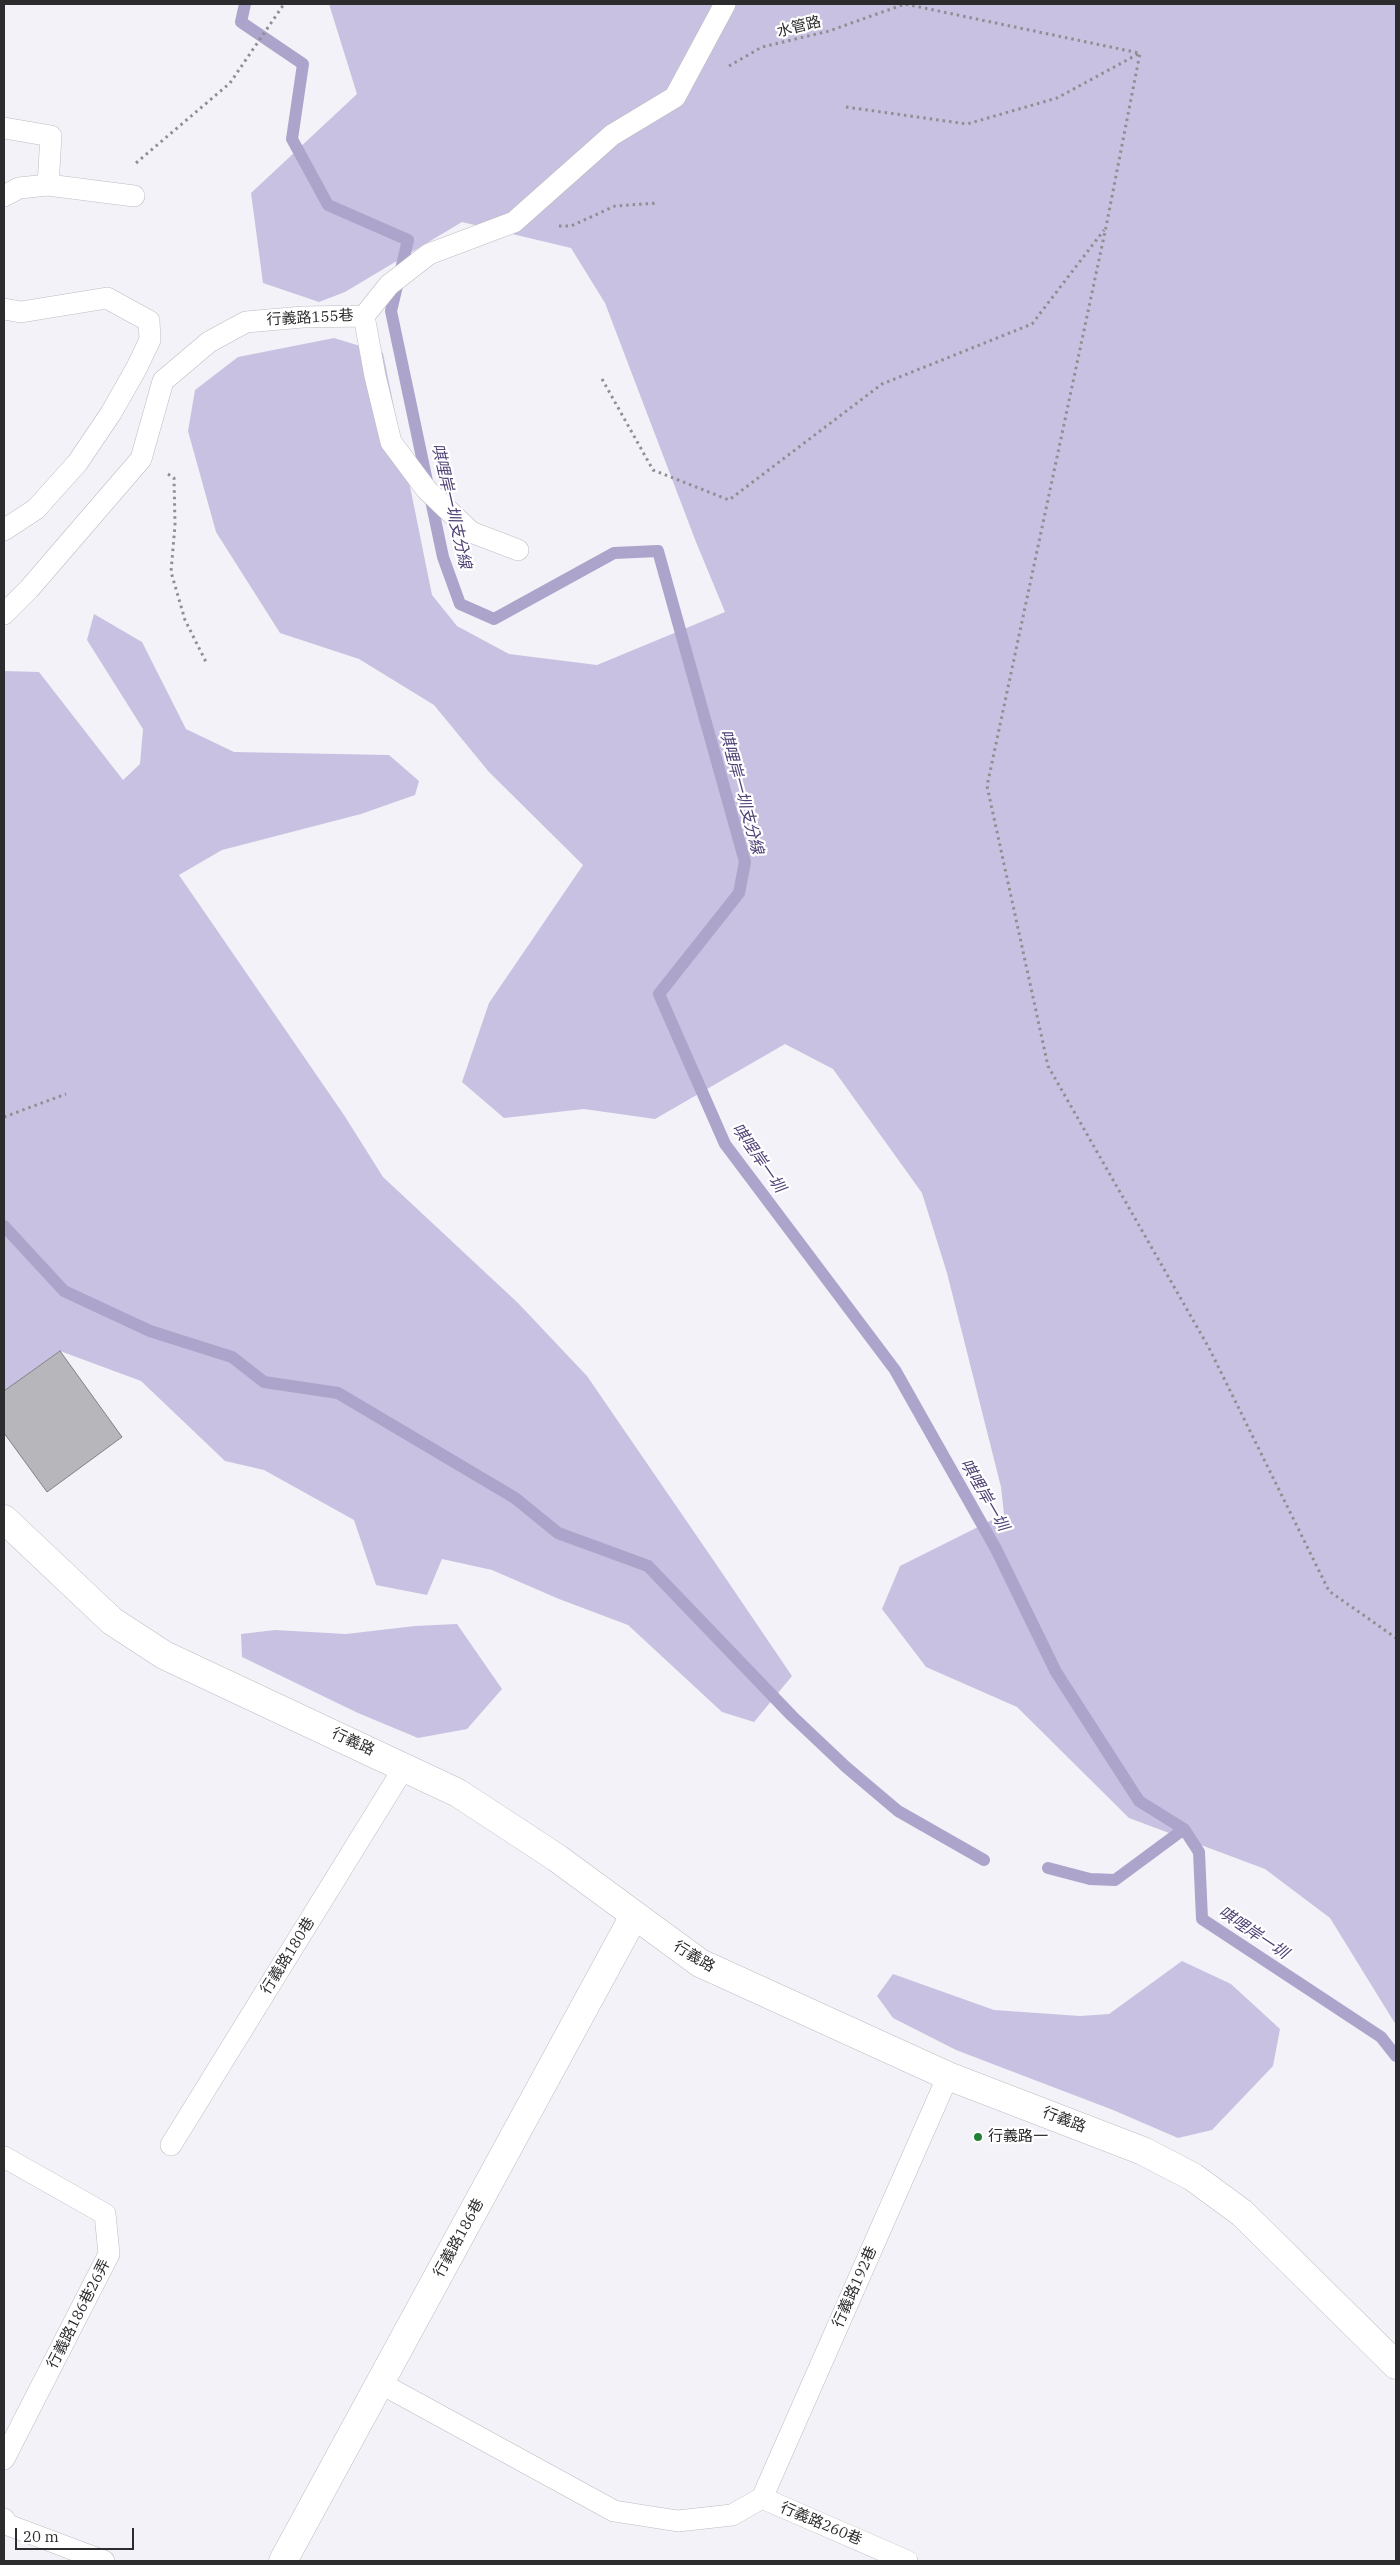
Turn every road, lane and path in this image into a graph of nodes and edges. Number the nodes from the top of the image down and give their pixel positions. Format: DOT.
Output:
graph roads {
  1 [pos="284,4"];
  2 [pos="725,4"];
  3 [pos="1140,53"];
  4 [pos="728,67"];
  5 [pos="846,107"];
  6 [pos="4,128"];
  7 [pos="134,165"];
  8 [pos="48,185"];
  9 [pos="4,196"];
  10 [pos="134,196"];
  11 [pos="658,203"];
  12 [pos="514,222"];
  13 [pos="1106,227"];
  14 [pos="4,309"];
  15 [pos="364,316"];
  16 [pos="602,379"];
  17 [pos="141,459"];
  18 [pos="4,530"];
  19 [pos="518,550"];
  20 [pos="4,614"];
  21 [pos="207,664"];
  22 [pos="66,1094"];
  23 [pos="4,1117"];
  24 [pos="4,1519"];
  25 [pos="1396,1638"];
  26 [pos="405,1766"];
  27 [pos="634,1916"];
  28 [pos="948,2076"];
  29 [pos="171,2145"];
  30 [pos="4,2157"];
  31 [pos="1396,2365"];
  32 [pos="380,2383"];
  33 [pos="4,2459"];
  34 [pos="762,2498"];
  35 [pos="4,2519"];
  36 [pos="104,2561"];
  37 [pos="284,2561"];
  38 [pos="907,2561"];
  1 -- 7 [label="path"];
  2 -- 12 [label="lane, 行義路155巷"];
  3 -- 4 [label="path, 水管路"];
  3 -- 5 [label="path"];
  3 -- 13 [label="path"];
  6 -- 8 [label="lane"];
  8 -- 9 [label="lane"];
  8 -- 10 [label="lane"];
  11 -- 12 [label="path"];
  12 -- 15 [label="lane, 行義路155巷"];
  13 -- 16 [label="path"];
  13 -- 25 [label="path"];
  14 -- 18 [label="lane"];
  15 -- 17 [label="lane, 行義路155巷"];
  15 -- 19 [label="lane"];
  17 -- 20 [label="lane, 行義路155巷"];
  17 -- 21 [label="path"];
  22 -- 23 [label="path"];
  24 -- 26 [label="street, 行義路"];
  26 -- 27 [label="street, 行義路"];
  26 -- 29 [label="lane, 行義路180巷"];
  27 -- 28 [label="street, 行義路"];
  27 -- 32 [label="street, 行義路186巷"];
  28 -- 31 [label="street, 行義路"];
  28 -- 34 [label="lane, 行義路192巷"];
  30 -- 33 [label="lane, 行義路186巷26弄"];
  32 -- 34 [label="lane"];
  32 -- 37 [label="street, 行義路186巷"];
  34 -- 38 [label="lane, 行義路260巷"];
  35 -- 36 [label="lane"];
}
